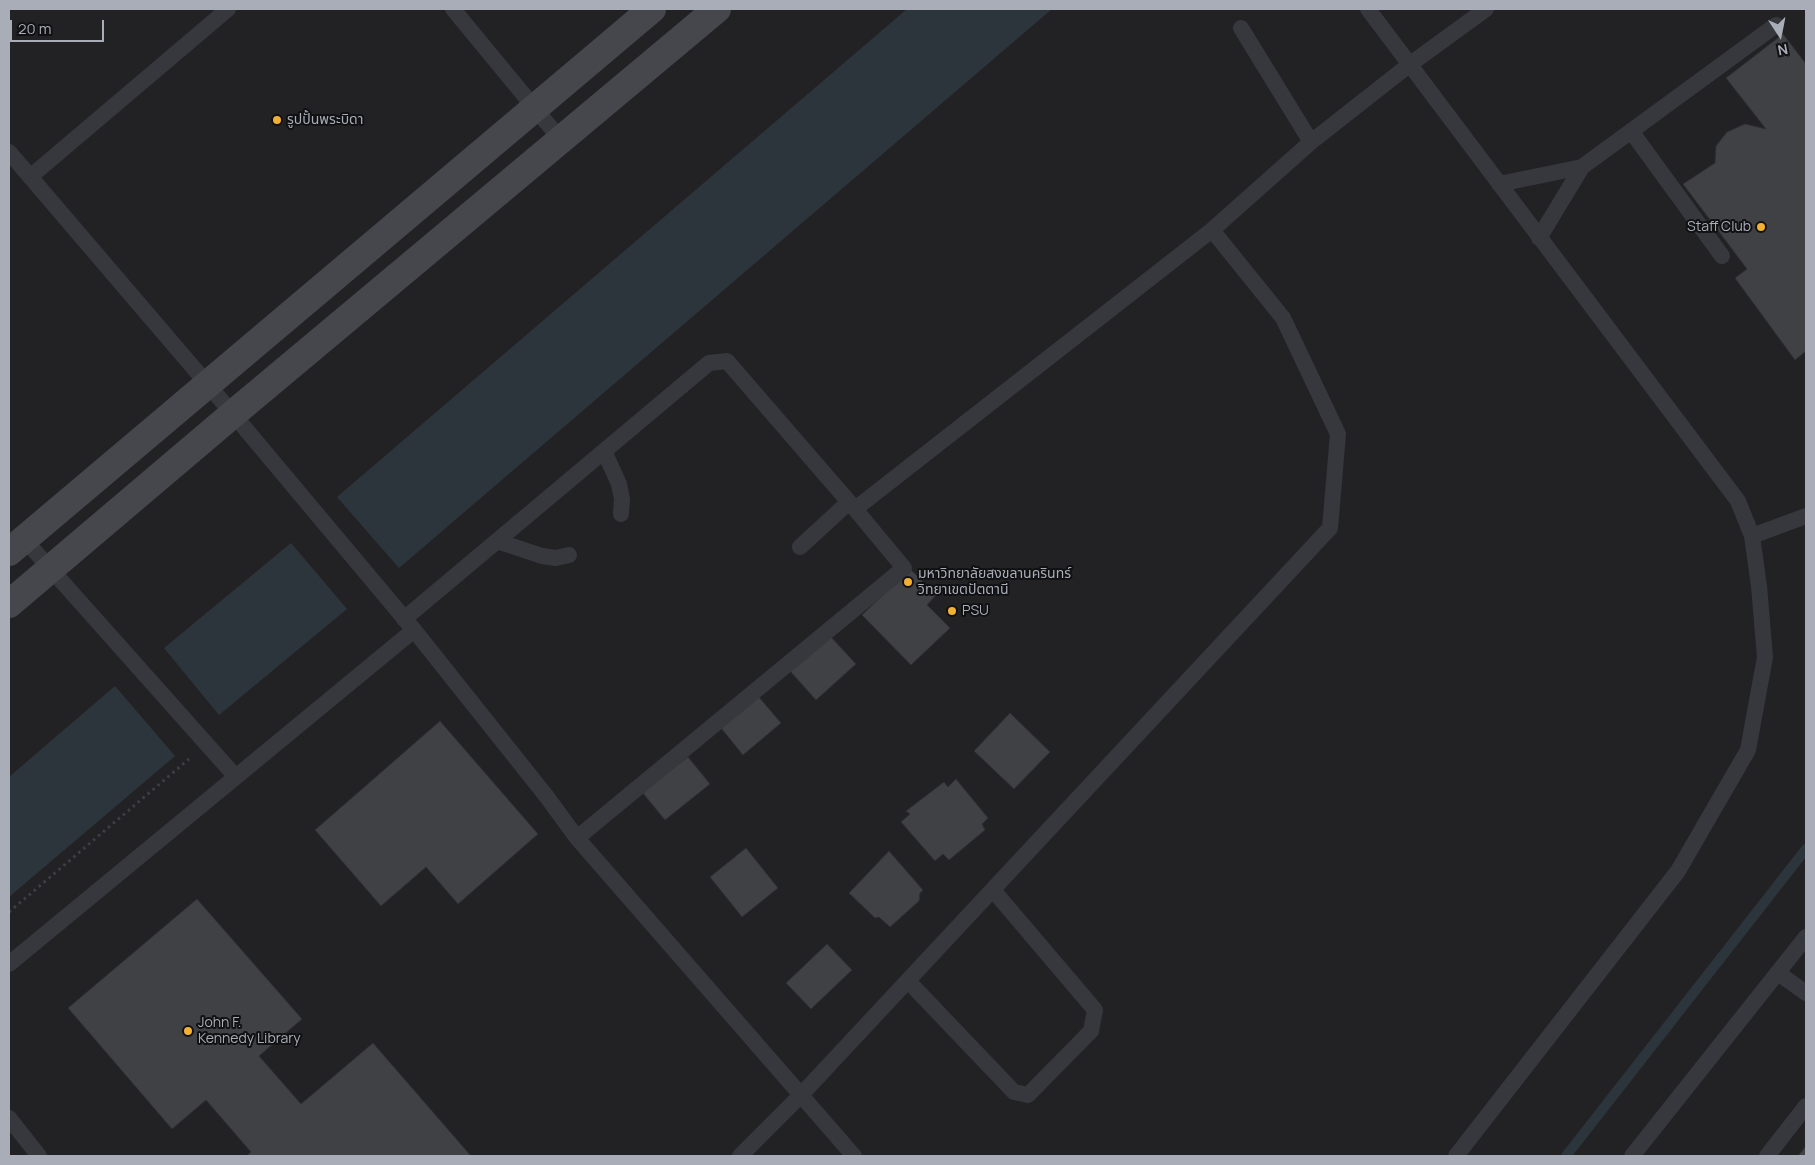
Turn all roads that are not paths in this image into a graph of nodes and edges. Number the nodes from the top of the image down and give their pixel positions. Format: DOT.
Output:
graph roads {
  1 [pos="228,9"];
  2 [pos="452,9"];
  3 [pos="652,9"];
  4 [pos="717,9"];
  5 [pos="1368,9"];
  6 [pos="1486,9"];
  7 [pos="1776,25"];
  8 [pos="1241,28"];
  9 [pos="1409,64"];
  10 [pos="535,108"];
  11 [pos="1630,131"];
  12 [pos="561,140"];
  13 [pos="1311,142"];
  14 [pos="9,152"];
  15 [pos="1582,166"];
  16 [pos="30,177"];
  17 [pos="1499,184"];
  18 [pos="1212,230"];
  19 [pos="1540,238"];
  20 [pos="1722,256"];
  21 [pos="207,385"];
  22 [pos="233,414"];
  23 [pos="604,451"];
  24 [pos="852,506"];
  25 [pos="621,514"];
  26 [pos="1806,516"];
  27 [pos="1752,536"];
  28 [pos="497,541"];
  29 [pos="16,546"];
  30 [pos="800,547"];
  31 [pos="569,555"];
  32 [pos="50,569"];
  33 [pos="9,604"];
  34 [pos="409,625"];
  35 [pos="236,777"];
  36 [pos="577,838"];
  37 [pos="993,890"];
  38 [pos="1806,937"];
  39 [pos="9,964"];
  40 [pos="1778,973"];
  41 [pos="908,981"];
  42 [pos="1806,993"];
  43 [pos="801,1095"];
  44 [pos="1806,1106"];
  45 [pos="9,1118"];
  46 [pos="39,1156"];
  47 [pos="740,1156"];
  48 [pos="854,1156"];
  49 [pos="1456,1156"];
  50 [pos="1632,1156"];
  51 [pos="1767,1156"];
  1 -- 16 [label="lane"];
  2 -- 10 [label="lane"];
  3 -- 10 [label="main road"];
  4 -- 12 [label="main road"];
  5 -- 9 [label="lane"];
  6 -- 9 [label="lane"];
  7 -- 11 [label="lane"];
  8 -- 13 [label="lane"];
  9 -- 13 [label="lane"];
  9 -- 17 [label="lane"];
  10 -- 12 [label="lane"];
  10 -- 21 [label="main road"];
  11 -- 15 [label="lane"];
  11 -- 20 [label="lane"];
  12 -- 22 [label="main road"];
  13 -- 18 [label="lane"];
  14 -- 16 [label="lane"];
  15 -- 17 [label="lane"];
  15 -- 19 [label="lane"];
  16 -- 21 [label="lane"];
  17 -- 19 [label="lane"];
  18 -- 24 [label="lane"];
  18 -- 37 [label="lane"];
  19 -- 27 [label="lane"];
  21 -- 22 [label="lane"];
  21 -- 29 [label="main road"];
  22 -- 32 [label="main road"];
  22 -- 34 [label="lane"];
  23 -- 24 [label="lane"];
  23 -- 25 [label="lane"];
  23 -- 28 [label="lane"];
  24 -- 30 [label="lane"];
  24 -- 36 [label="lane"];
  26 -- 27 [label="lane"];
  27 -- 49 [label="lane"];
  28 -- 31 [label="lane"];
  28 -- 34 [label="lane"];
  29 -- 32 [label="lane"];
  32 -- 33 [label="main road"];
  32 -- 35 [label="lane"];
  34 -- 35 [label="lane"];
  34 -- 36 [label="lane"];
  35 -- 39 [label="lane"];
  36 -- 43 [label="lane"];
  37 -- 41 [label="lane"];
  37 -- 41 [label="lane"];
  38 -- 40 [label="lane"];
  40 -- 42 [label="lane"];
  40 -- 50 [label="lane"];
  41 -- 43 [label="lane"];
  43 -- 47 [label="lane"];
  43 -- 48 [label="lane"];
  44 -- 51 [label="lane"];
  45 -- 46 [label="lane"];
}
